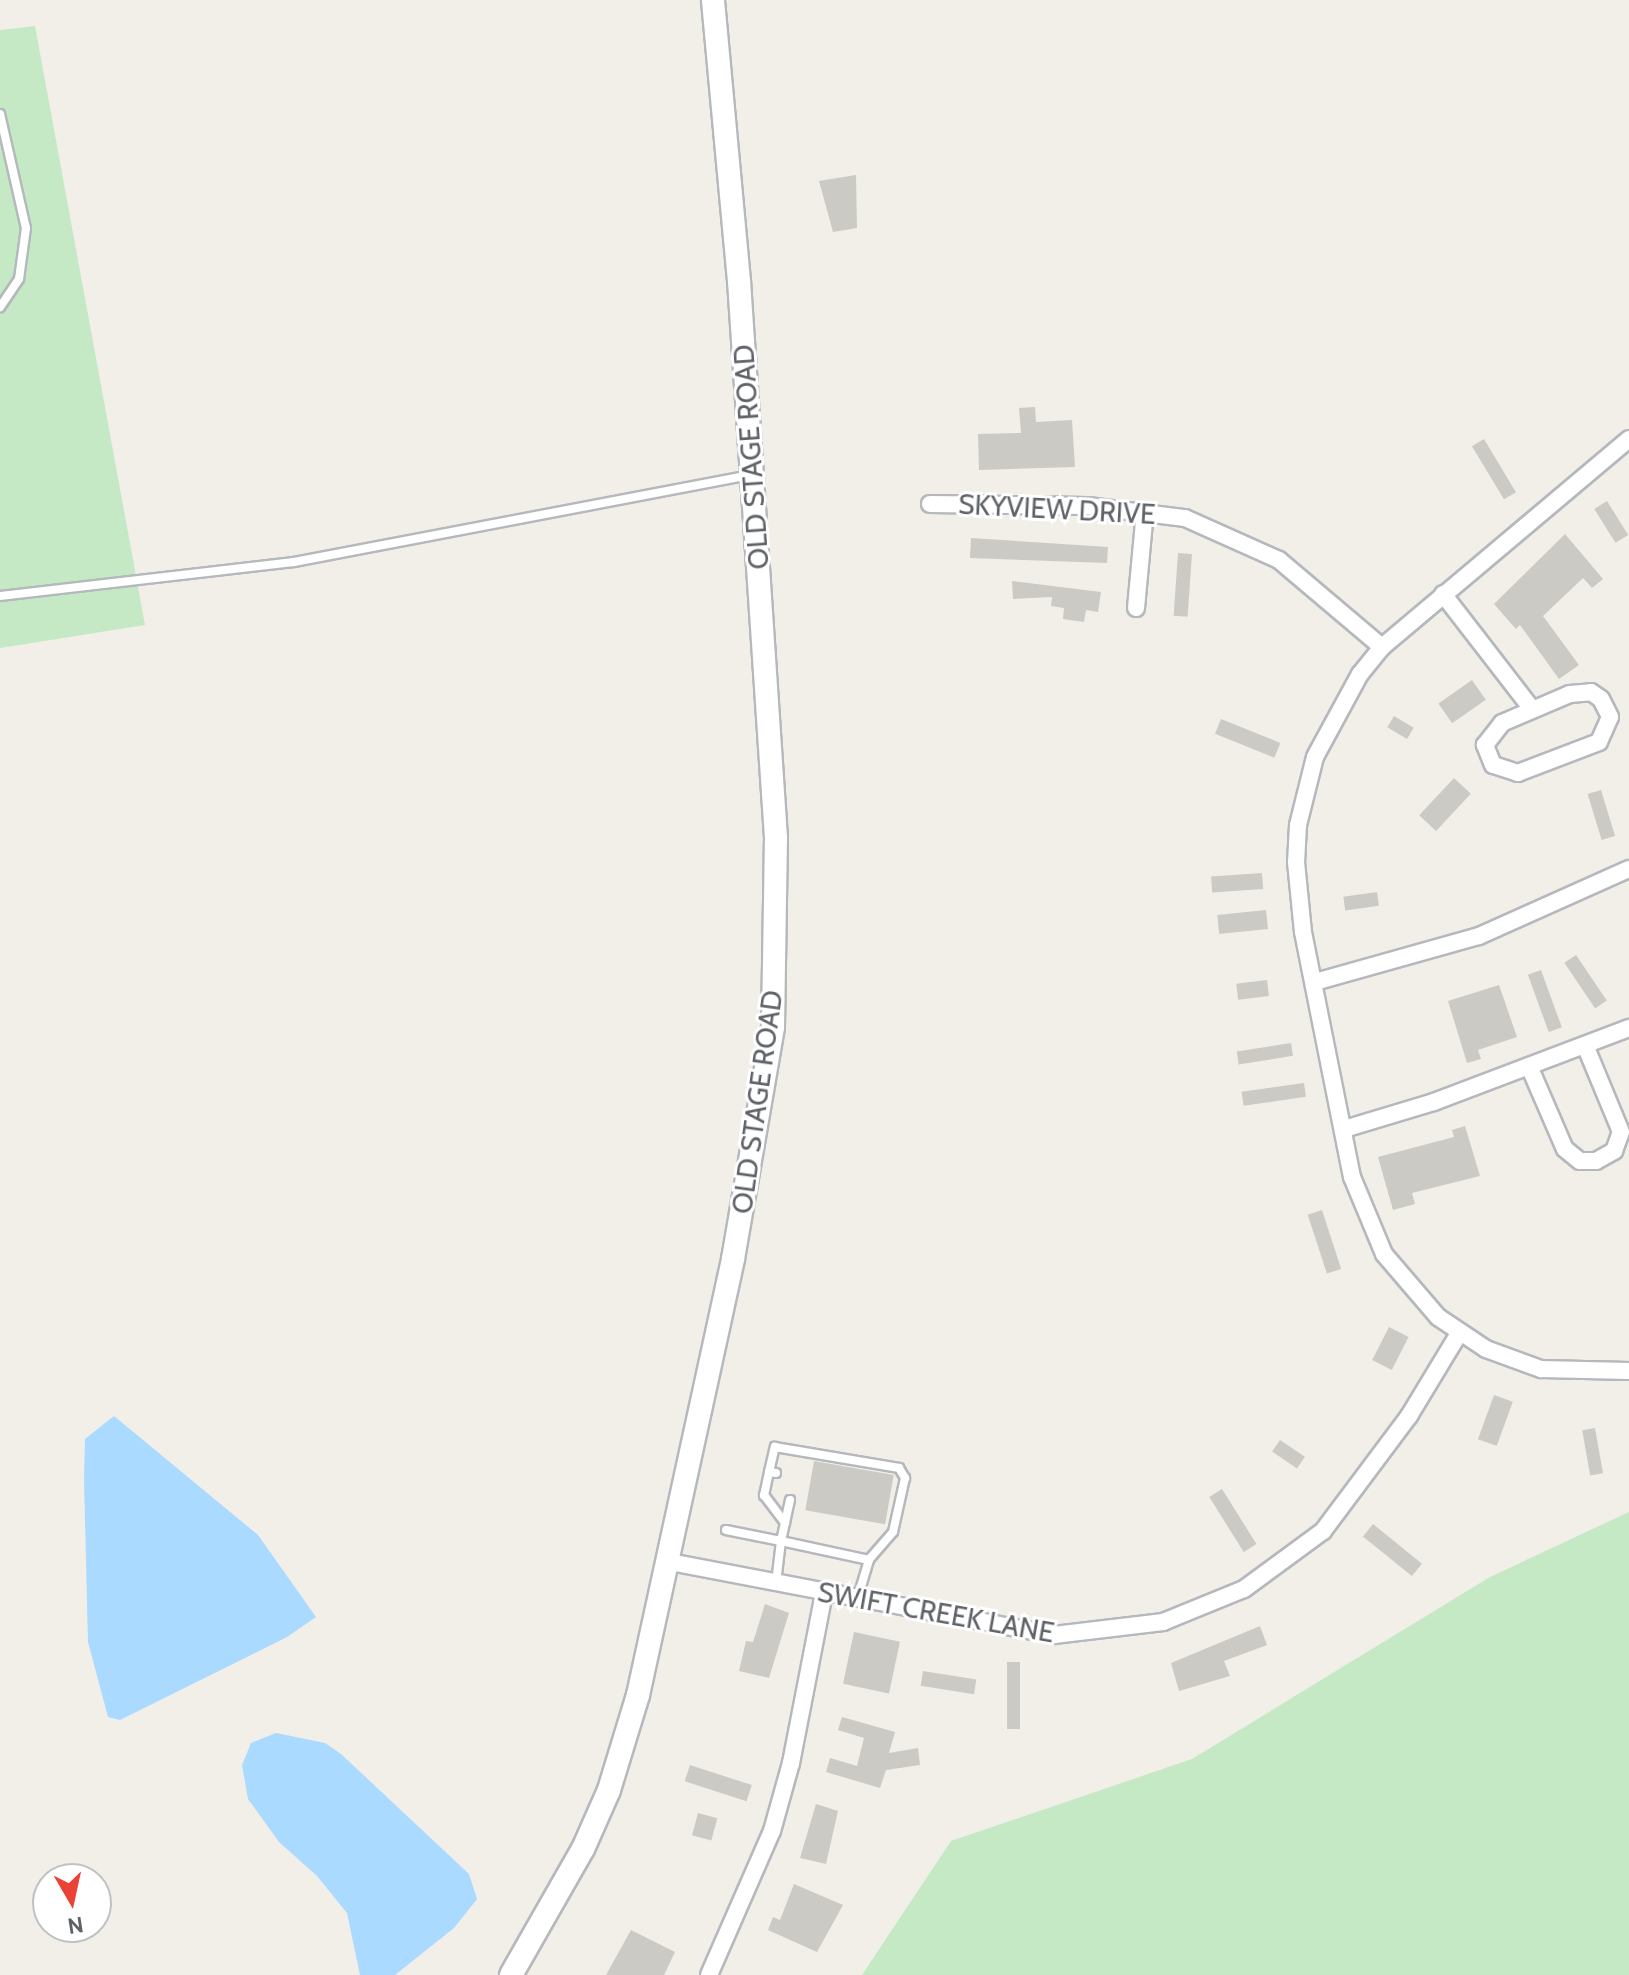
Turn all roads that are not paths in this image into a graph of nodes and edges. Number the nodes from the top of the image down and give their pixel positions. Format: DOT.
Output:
graph roads {
  1 [pos="713,0"];
  2 [pos="0,114"];
  3 [pos="0,307"];
  4 [pos="1629,439"];
  5 [pos="752,474"];
  6 [pos="930,504"];
  7 [pos="1145,511"];
  8 [pos="1443,594"];
  9 [pos="0,596"];
  10 [pos="1136,608"];
  11 [pos="1382,647"];
  12 [pos="1531,708"];
  13 [pos="1629,869"];
  14 [pos="1315,982"];
  15 [pos="1629,1028"];
  16 [pos="1585,1045"];
  17 [pos="1529,1066"];
  18 [pos="1344,1129"];
  19 [pos="1458,1335"];
  20 [pos="1629,1371"];
  21 [pos="790,1500"];
  22 [pos="785,1523"];
  23 [pos="726,1530"];
  24 [pos="781,1541"];
  25 [pos="869,1560"];
  26 [pos="670,1562"];
  27 [pos="776,1583"];
  28 [pos="824,1593"];
  29 [pos="857,1600"];
  30 [pos="511,1975"];
  31 [pos="709,1975"];
  1 -- 5 [label="main road, OLD STAGE ROAD"];
  2 -- 3 [label="lane"];
  4 -- 8 [label="street"];
  5 -- 9 [label="lane"];
  5 -- 26 [label="main road, OLD STAGE ROAD"];
  6 -- 7 [label="street, SKYVIEW DRIVE"];
  7 -- 10 [label="street"];
  7 -- 11 [label="street, SKYVIEW DRIVE"];
  8 -- 11 [label="street"];
  8 -- 12 [label="street"];
  11 -- 14 [label="street"];
  12 -- 12 [label="street"];
  13 -- 14 [label="street"];
  14 -- 18 [label="street"];
  15 -- 16 [label="street"];
  16 -- 17 [label="street"];
  16 -- 17 [label="street"];
  17 -- 18 [label="street"];
  18 -- 19 [label="street"];
  19 -- 20 [label="street"];
  19 -- 29 [label="street, SWIFT CREEK LANE"];
  21 -- 22 [label="lane"];
  22 -- 24 [label="lane"];
  22 -- 25 [label="lane"];
  23 -- 24 [label="lane"];
  24 -- 25 [label="lane"];
  24 -- 27 [label="lane"];
  25 -- 29 [label="lane"];
  26 -- 27 [label="street, SWIFT CREEK LANE"];
  26 -- 30 [label="main road, OLD STAGE ROAD"];
  27 -- 28 [label="street, SWIFT CREEK LANE"];
  28 -- 29 [label="street, SWIFT CREEK LANE"];
  28 -- 31 [label="street"];
}
